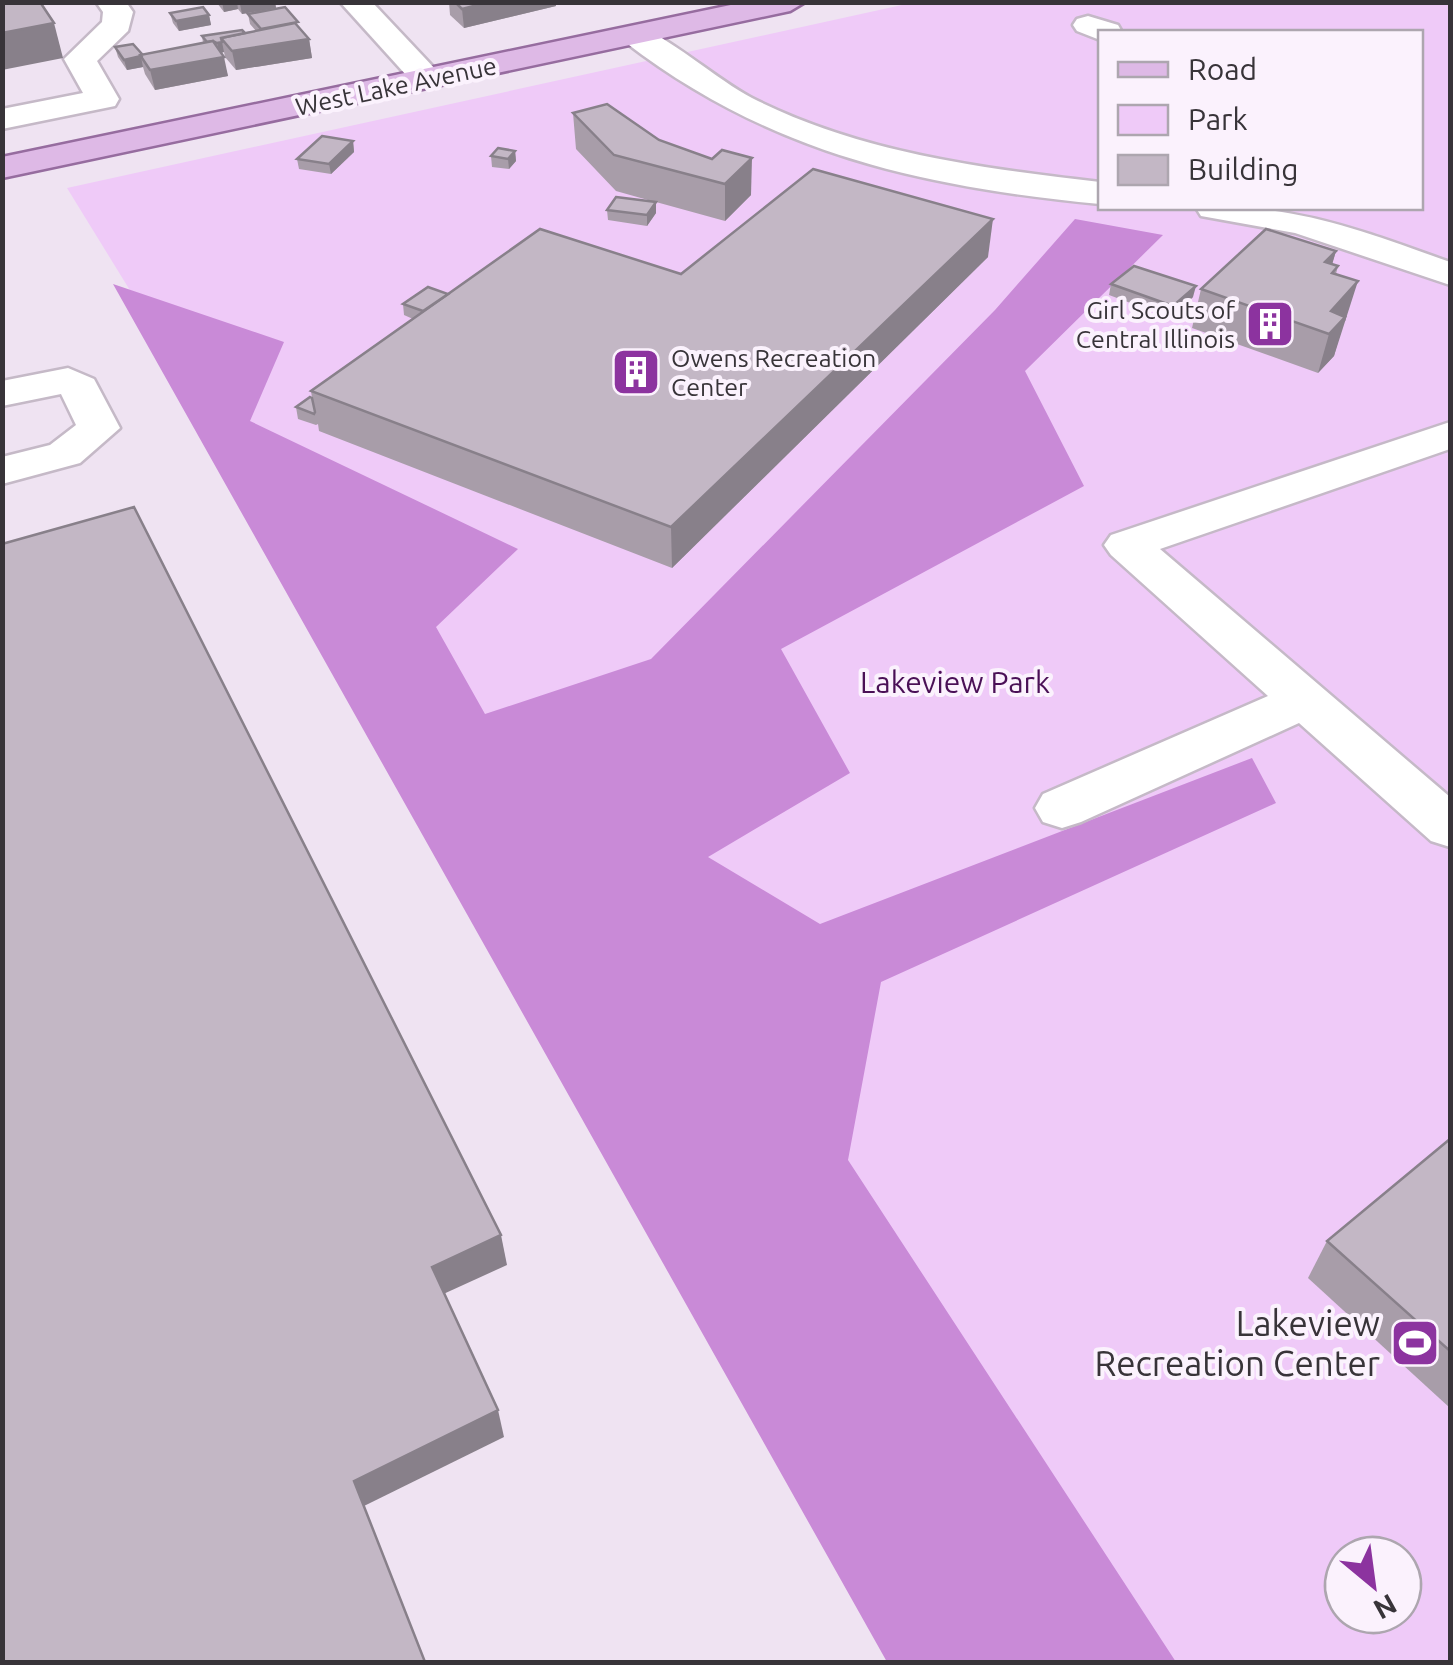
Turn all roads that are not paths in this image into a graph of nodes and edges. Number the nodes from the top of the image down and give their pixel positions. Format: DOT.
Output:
graph roads {
  1 [pos="111,2"];
  2 [pos="354,2"];
  3 [pos="783,3"];
  4 [pos="636,35"];
  5 [pos="426,79"];
  6 [pos="2,119"];
  7 [pos="2,168"];
  8 [pos="1098,193"];
  9 [pos="1225,210"];
  10 [pos="1450,274"];
  11 [pos="2,394"];
  12 [pos="1450,435"];
  13 [pos="2,471"];
  14 [pos="1305,700"];
  15 [pos="1062,808"];
  16 [pos="1450,826"];
  1 -- 6 [label="street"];
  2 -- 5 [label="street"];
  3 -- 4 [label="main road, West Lake Avenue"];
  4 -- 5 [label="main road, West Lake Avenue"];
  4 -- 8 [label="street"];
  5 -- 7 [label="main road, West Lake Avenue"];
  9 -- 10 [label="street"];
  11 -- 13 [label="street"];
  12 -- 14 [label="street"];
  14 -- 15 [label="street"];
  14 -- 16 [label="street"];
}
